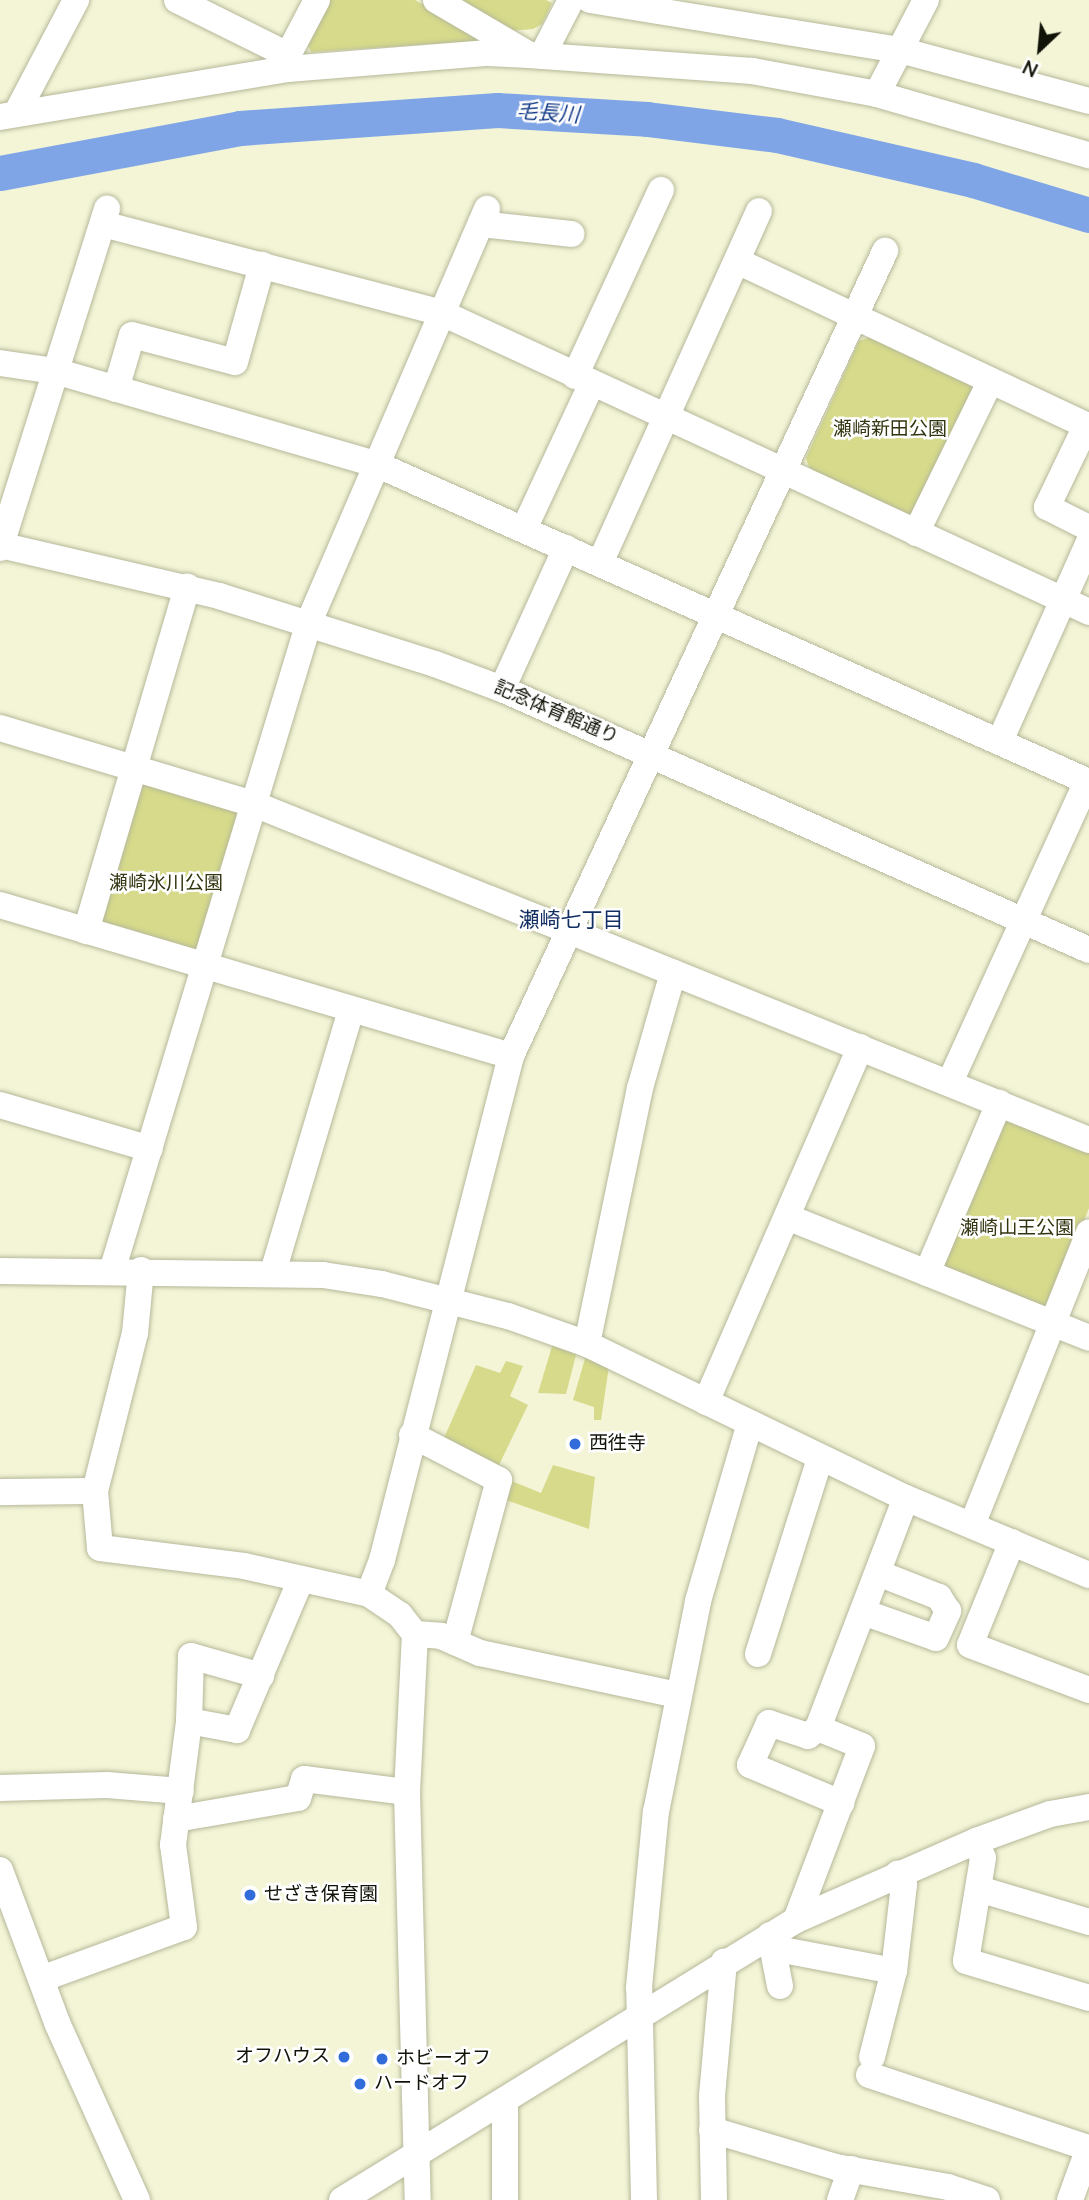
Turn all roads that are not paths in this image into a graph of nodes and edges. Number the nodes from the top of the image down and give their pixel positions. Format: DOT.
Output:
graph roads {
  1 [pos="75,0"];
  2 [pos="177,0"];
  3 [pos="317,0"];
  4 [pos="436,0"];
  5 [pos="571,0"];
  6 [pos="590,0"];
  7 [pos="926,0"];
  8 [pos="900,50"];
  9 [pos="539,52"];
  10 [pos="288,62"];
  11 [pos="877,94"];
  12 [pos="1089,101"];
  13 [pos="8,116"];
  14 [pos="1089,155"];
  15 [pos="661,190"];
  16 [pos="760,211"];
  17 [pos="571,234"];
  18 [pos="886,251"];
  19 [pos="737,261"];
  20 [pos="262,265"];
  21 [pos="442,313"];
  22 [pos="854,319"];
  23 [pos="0,363"];
  24 [pos="55,371"];
  25 [pos="584,379"];
  26 [pos="990,382"];
  27 [pos="116,388"];
  28 [pos="666,418"];
  29 [pos="1088,426"];
  30 [pos="377,465"];
  31 [pos="783,471"];
  32 [pos="1089,528"];
  33 [pos="524,529"];
  34 [pos="916,533"];
  35 [pos="1089,542"];
  36 [pos="0,546"];
  37 [pos="566,548"];
  38 [pos="600,563"];
  39 [pos="187,587"];
  40 [pos="1061,600"];
  41 [pos="1089,612"];
  42 [pos="716,615"];
  43 [pos="309,622"];
  44 [pos="502,689"];
  45 [pos="0,728"];
  46 [pos="1000,741"];
  47 [pos="651,755"];
  48 [pos="134,768"];
  49 [pos="1088,782"];
  50 [pos="254,804"];
  51 [pos="0,905"];
  52 [pos="1023,920"];
  53 [pos="569,930"];
  54 [pos="86,931"];
  55 [pos="1089,950"];
  56 [pos="206,967"];
  57 [pos="673,973"];
  58 [pos="351,1010"];
  59 [pos="860,1047"];
  60 [pos="511,1056"];
  61 [pos="950,1082"];
  62 [pos="999,1103"];
  63 [pos="0,1105"];
  64 [pos="1089,1140"];
  65 [pos="149,1149"];
  66 [pos="787,1217"];
  67 [pos="1089,1232"];
  68 [pos="141,1270"];
  69 [pos="0,1271"];
  70 [pos="112,1271"];
  71 [pos="273,1272"];
  72 [pos="927,1273"];
  73 [pos="446,1299"];
  74 [pos="1053,1324"];
  75 [pos="1089,1338"];
  76 [pos="587,1343"];
  77 [pos="706,1402"];
  78 [pos="750,1423"];
  79 [pos="412,1435"];
  80 [pos="820,1458"];
  81 [pos="95,1491"];
  82 [pos="0,1492"];
  83 [pos="906,1498"];
  84 [pos="972,1525"];
  85 [pos="1012,1542"];
  86 [pos="877,1573"];
  87 [pos="1089,1576"];
  88 [pos="301,1579"];
  89 [pos="369,1594"];
  90 [pos="863,1612"];
  91 [pos="415,1634"];
  92 [pos="454,1642"];
  93 [pos="758,1654"];
  94 [pos="261,1676"];
  95 [pos="1087,1689"];
  96 [pos="678,1695"];
  97 [pos="190,1721"];
  98 [pos="818,1728"];
  99 [pos="0,1788"];
  100 [pos="181,1791"];
  101 [pos="407,1792"];
  102 [pos="841,1804"];
  103 [pos="1089,1807"];
  104 [pos="176,1819"];
  105 [pos="976,1841"];
  106 [pos="898,1872"];
  107 [pos="1,1879"];
  108 [pos="979,1889"];
  109 [pos="796,1920"];
  110 [pos="1089,1922"];
  111 [pos="771,1942"];
  112 [pos="724,1962"];
  113 [pos="894,1971"];
  114 [pos="41,1979"];
  115 [pos="780,1986"];
  116 [pos="1089,1998"];
  117 [pos="640,2015"];
  118 [pos="505,2100"];
  119 [pos="712,2130"];
  120 [pos="1089,2148"];
  121 [pos="414,2154"];
  122 [pos="851,2169"];
  123 [pos="137,2200"];
  124 [pos="342,2200"];
  125 [pos="418,2200"];
  126 [pos="505,2200"];
  127 [pos="644,2200"];
  128 [pos="714,2200"];
  129 [pos="840,2200"];
  130 [pos="987,2200"];
  131 [pos="1070,2200"];
  1 -- 13 [label="street"];
  2 -- 10 [label="street"];
  3 -- 10 [label="street"];
  4 -- 9 [label="street"];
  5 -- 9 [label="street"];
  6 -- 8 [label="street"];
  7 -- 8 [label="street"];
  8 -- 11 [label="street"];
  8 -- 12 [label="street"];
  9 -- 10 [label="street"];
  9 -- 11 [label="street"];
  10 -- 13 [label="street"];
  11 -- 14 [label="street"];
  15 -- 25 [label="street"];
  16 -- 19 [label="street"];
  17 -- 21 [label="street"];
  18 -- 22 [label="street"];
  19 -- 22 [label="street"];
  19 -- 28 [label="street"];
  20 -- 21 [label="street"];
  20 -- 24 [label="street"];
  20 -- 27 [label="street"];
  21 -- 25 [label="street"];
  21 -- 30 [label="street"];
  22 -- 26 [label="street"];
  22 -- 31 [label="street"];
  23 -- 24 [label="street"];
  24 -- 27 [label="street"];
  24 -- 36 [label="street"];
  25 -- 28 [label="street"];
  25 -- 33 [label="street"];
  26 -- 29 [label="street"];
  26 -- 34 [label="street"];
  27 -- 30 [label="street"];
  28 -- 31 [label="street"];
  28 -- 38 [label="street"];
  29 -- 32 [label="street"];
  30 -- 33 [label="street"];
  30 -- 43 [label="street"];
  31 -- 34 [label="street"];
  31 -- 42 [label="street"];
  33 -- 37 [label="street"];
  34 -- 40 [label="street"];
  35 -- 40 [label="street"];
  36 -- 39 [label="street, 記念体育館通り"];
  37 -- 38 [label="street"];
  37 -- 44 [label="street"];
  38 -- 42 [label="street"];
  39 -- 43 [label="street, 記念体育館通り"];
  39 -- 48 [label="street"];
  40 -- 41 [label="street"];
  40 -- 46 [label="street"];
  42 -- 46 [label="street"];
  42 -- 47 [label="street"];
  43 -- 44 [label="street, 記念体育館通り"];
  43 -- 50 [label="street"];
  44 -- 47 [label="street, 記念体育館通り"];
  45 -- 48 [label="street"];
  46 -- 49 [label="street"];
  47 -- 52 [label="street, 記念体育館通り"];
  47 -- 53 [label="street"];
  48 -- 50 [label="street"];
  48 -- 54 [label="street"];
  49 -- 52 [label="street"];
  50 -- 53 [label="street"];
  50 -- 56 [label="street"];
  51 -- 54 [label="street"];
  52 -- 55 [label="street, 記念体育館通り"];
  52 -- 61 [label="street"];
  53 -- 57 [label="street"];
  53 -- 60 [label="street"];
  54 -- 56 [label="street"];
  56 -- 58 [label="street"];
  56 -- 65 [label="street"];
  57 -- 59 [label="street"];
  57 -- 76 [label="street"];
  58 -- 60 [label="street"];
  58 -- 71 [label="street"];
  59 -- 61 [label="street"];
  59 -- 66 [label="street"];
  60 -- 73 [label="street"];
  61 -- 62 [label="street"];
  62 -- 64 [label="street"];
  62 -- 72 [label="street"];
  63 -- 65 [label="street"];
  65 -- 70 [label="street"];
  66 -- 72 [label="street"];
  66 -- 77 [label="street"];
  67 -- 74 [label="street"];
  68 -- 70 [label="street"];
  68 -- 71 [label="street"];
  68 -- 81 [label="street"];
  69 -- 70 [label="street"];
  71 -- 73 [label="street"];
  72 -- 74 [label="street"];
  73 -- 76 [label="street"];
  73 -- 79 [label="street"];
  74 -- 75 [label="street"];
  74 -- 84 [label="street"];
  76 -- 77 [label="street"];
  77 -- 78 [label="street"];
  78 -- 80 [label="street"];
  78 -- 96 [label="street"];
  79 -- 89 [label="street"];
  79 -- 92 [label="street"];
  80 -- 83 [label="street"];
  80 -- 93 [label="street"];
  81 -- 82 [label="street"];
  81 -- 88 [label="street"];
  83 -- 84 [label="street"];
  83 -- 86 [label="street"];
  84 -- 85 [label="street"];
  85 -- 87 [label="street"];
  85 -- 95 [label="street"];
  86 -- 90 [label="street"];
  86 -- 90 [label="street"];
  88 -- 89 [label="street"];
  88 -- 94 [label="street"];
  89 -- 91 [label="street"];
  90 -- 98 [label="street"];
  91 -- 92 [label="street"];
  91 -- 101 [label="street"];
  92 -- 96 [label="street"];
  94 -- 97 [label="street"];
  94 -- 97 [label="street"];
  96 -- 117 [label="street"];
  97 -- 100 [label="street"];
  98 -- 102 [label="street"];
  98 -- 102 [label="street"];
  99 -- 100 [label="street"];
  100 -- 104 [label="street"];
  101 -- 104 [label="street"];
  101 -- 121 [label="street"];
  102 -- 109 [label="street"];
  103 -- 105 [label="street"];
  104 -- 114 [label="street"];
  105 -- 106 [label="street"];
  105 -- 108 [label="street"];
  106 -- 109 [label="street"];
  106 -- 113 [label="street"];
  107 -- 114 [label="street"];
  108 -- 110 [label="street"];
  108 -- 116 [label="street"];
  109 -- 111 [label="street"];
  111 -- 112 [label="street"];
  111 -- 113 [label="street"];
  111 -- 115 [label="street"];
  112 -- 117 [label="street"];
  112 -- 119 [label="street"];
  113 -- 120 [label="street"];
  114 -- 123 [label="street"];
  117 -- 118 [label="street"];
  117 -- 127 [label="street"];
  118 -- 121 [label="street"];
  118 -- 126 [label="street"];
  119 -- 122 [label="street"];
  119 -- 128 [label="street"];
  120 -- 131 [label="street"];
  121 -- 124 [label="street"];
  121 -- 125 [label="street"];
  122 -- 129 [label="street"];
  122 -- 130 [label="street"];
}
